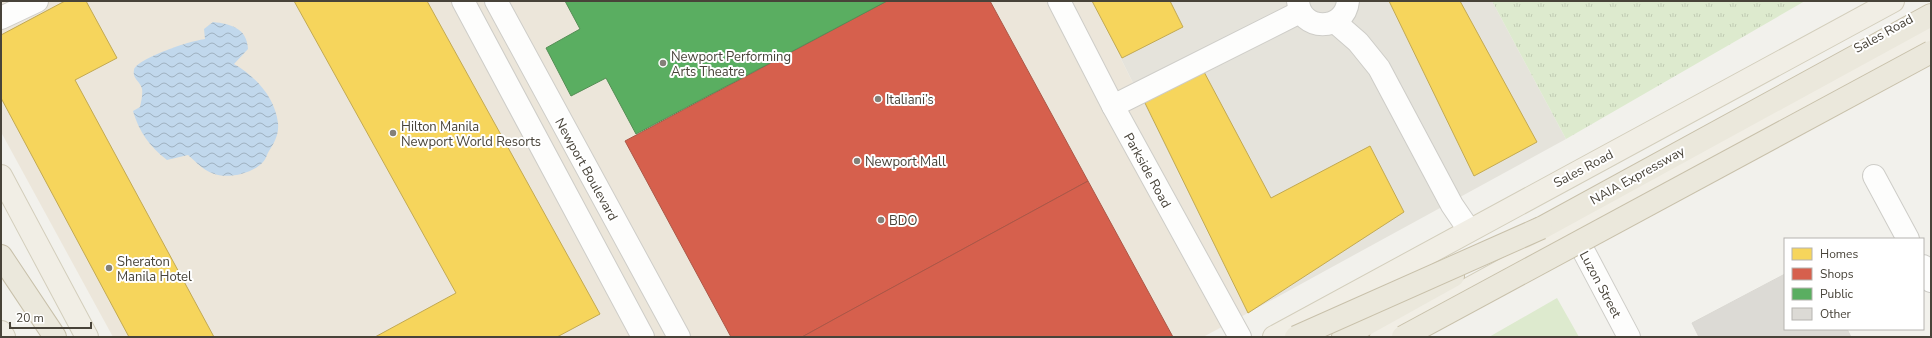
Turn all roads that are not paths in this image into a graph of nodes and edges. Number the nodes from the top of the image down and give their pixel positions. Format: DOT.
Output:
graph roads {
  1 [pos="37,1"];
  2 [pos="463,1"];
  3 [pos="496,1"];
  4 [pos="1059,1"];
  5 [pos="1348,1"];
  6 [pos="1892,1"];
  7 [pos="1299,6"];
  8 [pos="1931,7"];
  9 [pos="1931,15"];
  10 [pos="1,18"];
  11 [pos="1335,22"];
  12 [pos="1931,36"];
  13 [pos="1931,52"];
  14 [pos="1931,61"];
  15 [pos="1113,106"];
  16 [pos="1,176"];
  17 [pos="1874,176"];
  18 [pos="1541,228"];
  19 [pos="1469,230"];
  20 [pos="1907,238"];
  21 [pos="1579,240"];
  22 [pos="1,256"];
  23 [pos="1924,268"];
  24 [pos="1931,281"];
  25 [pos="1,332"];
  26 [pos="638,336"];
  27 [pos="4,337"];
  28 [pos="55,337"];
  29 [pos="87,337"];
  30 [pos="679,337"];
  31 [pos="1240,337"];
  32 [pos="1274,337"];
  33 [pos="1296,337"];
  34 [pos="1331,337"];
  35 [pos="1343,337"];
  36 [pos="1381,337"];
  37 [pos="1403,337"];
  38 [pos="1426,337"];
  39 [pos="1629,337"];
  1 -- 10 [label="street"];
  2 -- 26 [label="street"];
  3 -- 30 [label="street, Newport Boulevard"];
  4 -- 15 [label="street, Parkside Road"];
  5 -- 11 [label="street"];
  6 -- 19 [label="main road, Sales Road"];
  7 -- 11 [label="street"];
  7 -- 15 [label="street"];
  8 -- 34 [label="main road, Sales Road"];
  9 -- 18 [label="highway, NAIA Expressway"];
  11 -- 19 [label="street"];
  12 -- 21 [label="main road, Sales Road"];
  13 -- 37 [label="highway, bridge"];
  14 -- 21 [label="main road, Sales Road"];
  15 -- 31 [label="street, Parkside Road"];
  16 -- 29 [label="main road"];
  17 -- 20 [label="street"];
  18 -- 33 [label="highway, bridge"];
  18 -- 35 [label="highway, NAIA Expressway, bridge"];
  19 -- 32 [label="main road, Sales Road"];
  21 -- 36 [label="main road, Sales Road"];
  21 -- 38 [label="main road, Sales Road"];
  21 -- 39 [label="street, Luzon Street"];
  22 -- 28 [label="highway"];
  23 -- 24 [label="street"];
  25 -- 27 [label="main road"];
}
